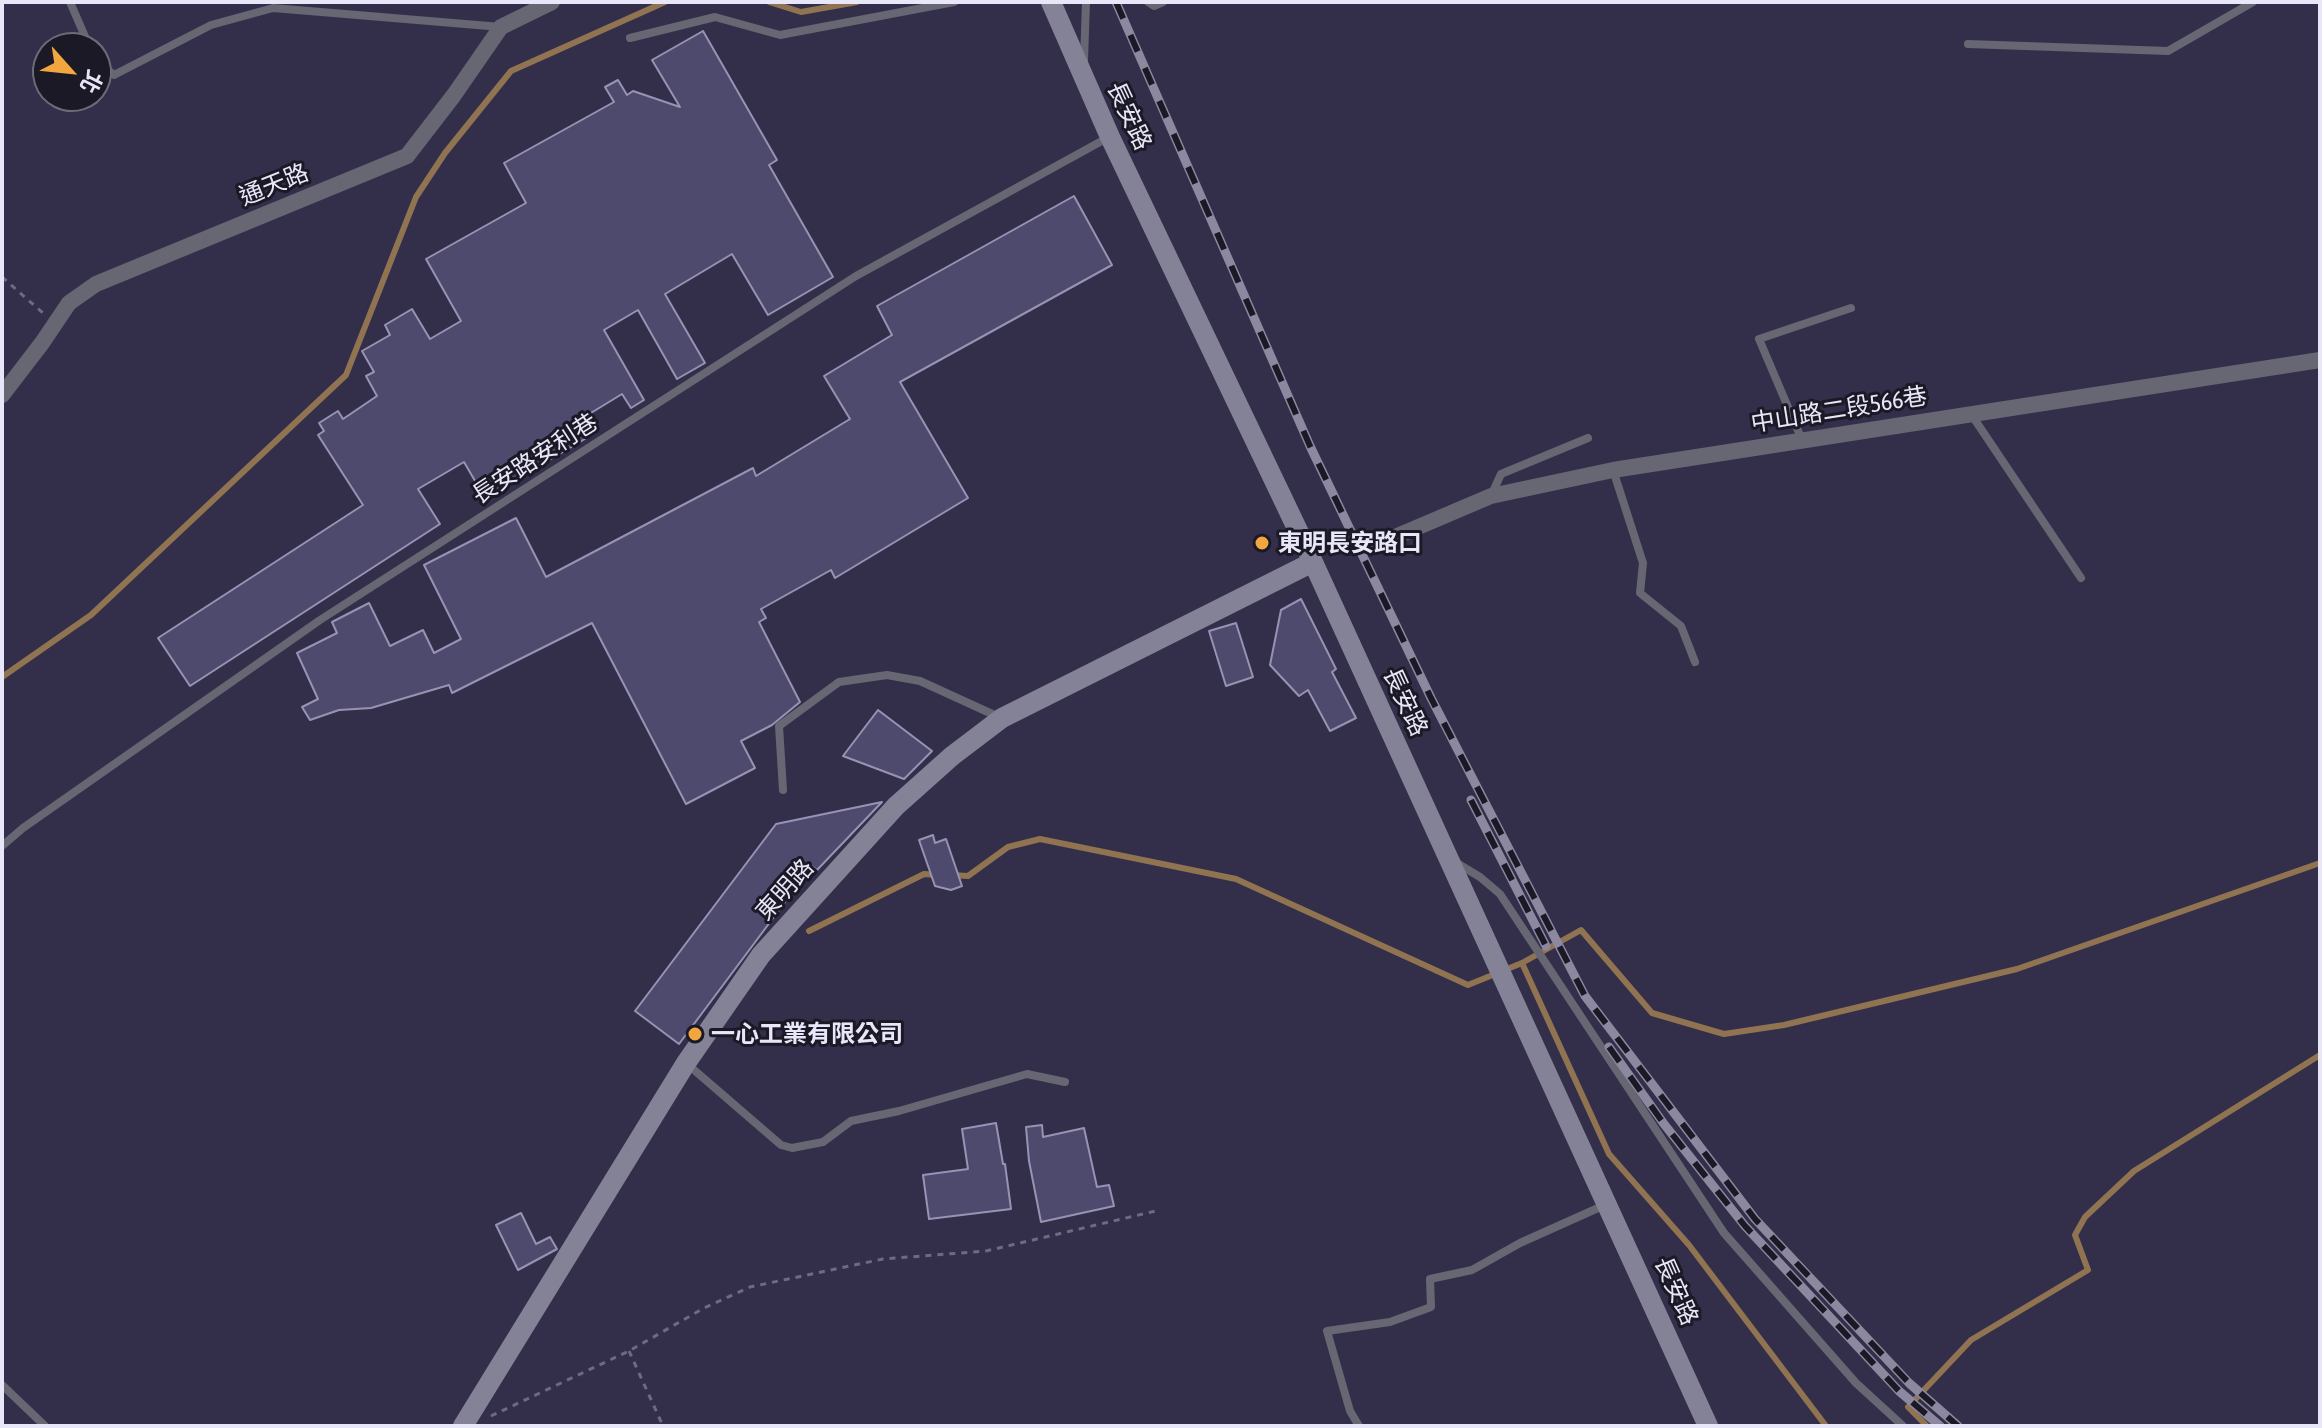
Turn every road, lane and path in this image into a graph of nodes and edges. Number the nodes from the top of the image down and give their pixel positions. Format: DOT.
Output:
graph roads {
  1 [pos="70,2"];
  2 [pos="552,2"];
  3 [pos="954,2"];
  4 [pos="1051,2"];
  5 [pos="1086,2"];
  6 [pos="1148,2"];
  7 [pos="1163,2"];
  8 [pos="2253,2"];
  9 [pos="501,27"];
  10 [pos="83,32"];
  11 [pos="630,38"];
  12 [pos="1968,44"];
  13 [pos="112,73"];
  14 [pos="1082,78"];
  15 [pos="1110,137"];
  16 [pos="2,277"];
  17 [pos="1851,308"];
  18 [pos="55,323"];
  19 [pos="2320,360"];
  20 [pos="2,395"];
  21 [pos="1970,414"];
  22 [pos="1588,438"];
  23 [pos="1802,440"];
  24 [pos="1613,470"];
  25 [pos="1491,496"];
  26 [pos="1376,545"];
  27 [pos="1313,562"];
  28 [pos="2081,578"];
  29 [pos="1695,662"];
  30 [pos="1002,718"];
  31 [pos="783,790"];
  32 [pos="2,846"];
  33 [pos="1448,858"];
  34 [pos="686,1063"];
  35 [pos="1065,1082"];
  36 [pos="1607,1204"];
  37 [pos="1160,1210"];
  38 [pos="629,1351"];
  39 [pos="2,1385"];
  40 [pos="467,1419"];
  41 [pos="45,1426"];
  42 [pos="663,1426"];
  43 [pos="1359,1426"];
  44 [pos="1708,1426"];
  45 [pos="1903,1426"];
  1 -- 10 [label="lane"];
  2 -- 9 [label="street, 通天路"];
  3 -- 11 [label="lane"];
  4 -- 14 [label="main road, 長安路"];
  5 -- 14 [label="lane"];
  6 -- 7 [label="lane"];
  8 -- 12 [label="lane"];
  9 -- 13 [label="lane"];
  9 -- 18 [label="street, 通天路"];
  14 -- 15 [label="main road, 長安路"];
  15 -- 27 [label="main road, 長安路"];
  15 -- 32 [label="lane, 長安路安利巷"];
  16 -- 18 [label="path"];
  17 -- 23 [label="lane"];
  18 -- 20 [label="street, 通天路"];
  19 -- 21 [label="street, 中山路二段566巷"];
  21 -- 23 [label="street, 中山路二段566巷"];
  21 -- 28 [label="lane"];
  22 -- 25 [label="lane"];
  23 -- 24 [label="street, 中山路二段566巷"];
  24 -- 25 [label="street, 中山路二段566巷"];
  24 -- 29 [label="lane"];
  25 -- 26 [label="street, 中山路二段566巷"];
  27 -- 30 [label="main road, 東明路"];
  27 -- 33 [label="main road, 長安路"];
  30 -- 31 [label="lane"];
  30 -- 34 [label="main road, 東明路"];
  33 -- 36 [label="main road, 長安路"];
  33 -- 45 [label="lane"];
  34 -- 35 [label="lane"];
  34 -- 40 [label="main road, 東明路"];
  36 -- 43 [label="lane"];
  36 -- 44 [label="main road, 長安路"];
  37 -- 38 [label="path"];
  38 -- 40 [label="path"];
  38 -- 42 [label="path"];
  39 -- 41 [label="lane"];
}
